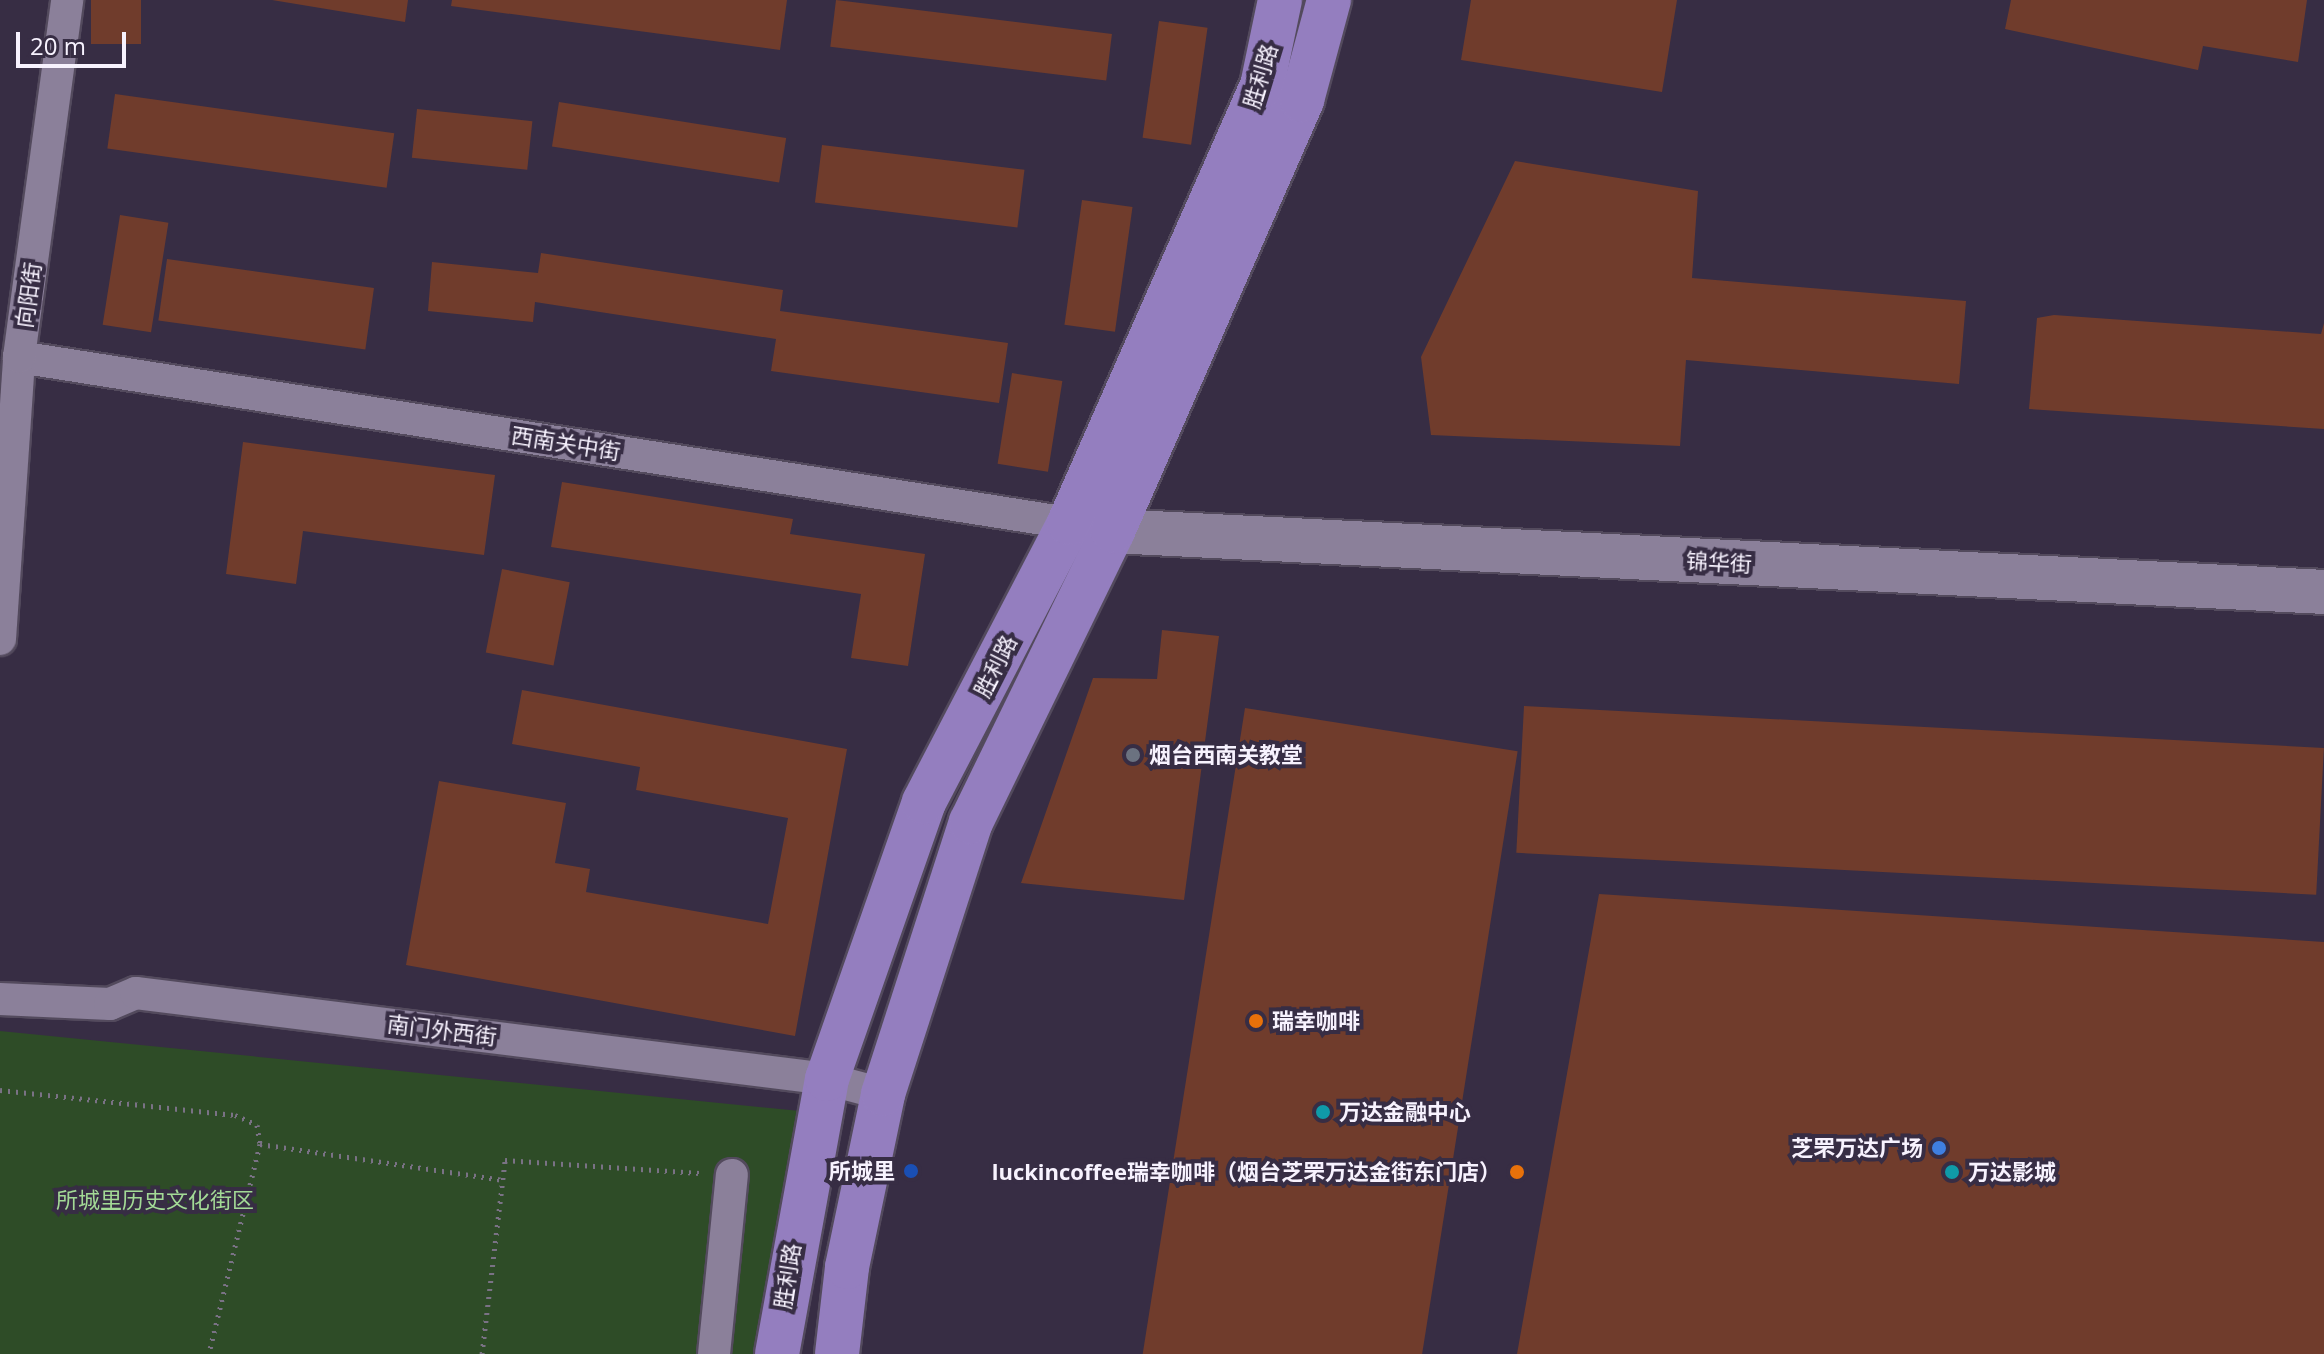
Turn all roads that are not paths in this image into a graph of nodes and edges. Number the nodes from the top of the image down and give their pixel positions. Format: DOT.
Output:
graph roads {
  1 [pos="67,0"];
  2 [pos="1280,0"];
  3 [pos="1329,0"];
  4 [pos="19,357"];
  5 [pos="1069,523"];
  6 [pos="1113,531"];
  7 [pos="2324,592"];
  8 [pos="0,639"];
  9 [pos="0,999"];
  10 [pos="827,1079"];
  11 [pos="883,1094"];
  12 [pos="732,1175"];
  13 [pos="714,1354"];
  14 [pos="777,1354"];
  15 [pos="837,1354"];
  1 -- 4 [label="street, 向阳街"];
  2 -- 5 [label="main road, 胜利路"];
  3 -- 6 [label="main road, 胜利路"];
  4 -- 5 [label="street, 西南关中街"];
  4 -- 8 [label="street, 向阳街"];
  5 -- 6 [label="street, 西南关中街"];
  5 -- 10 [label="main road, 胜利路"];
  6 -- 7 [label="street, 锦华街"];
  6 -- 11 [label="main road, 胜利路"];
  9 -- 10 [label="street, 南门外西街"];
  10 -- 11 [label="street, 南门外西街"];
  10 -- 14 [label="main road, 胜利路"];
  11 -- 15 [label="main road, 胜利路"];
  12 -- 13 [label="street"];
}
